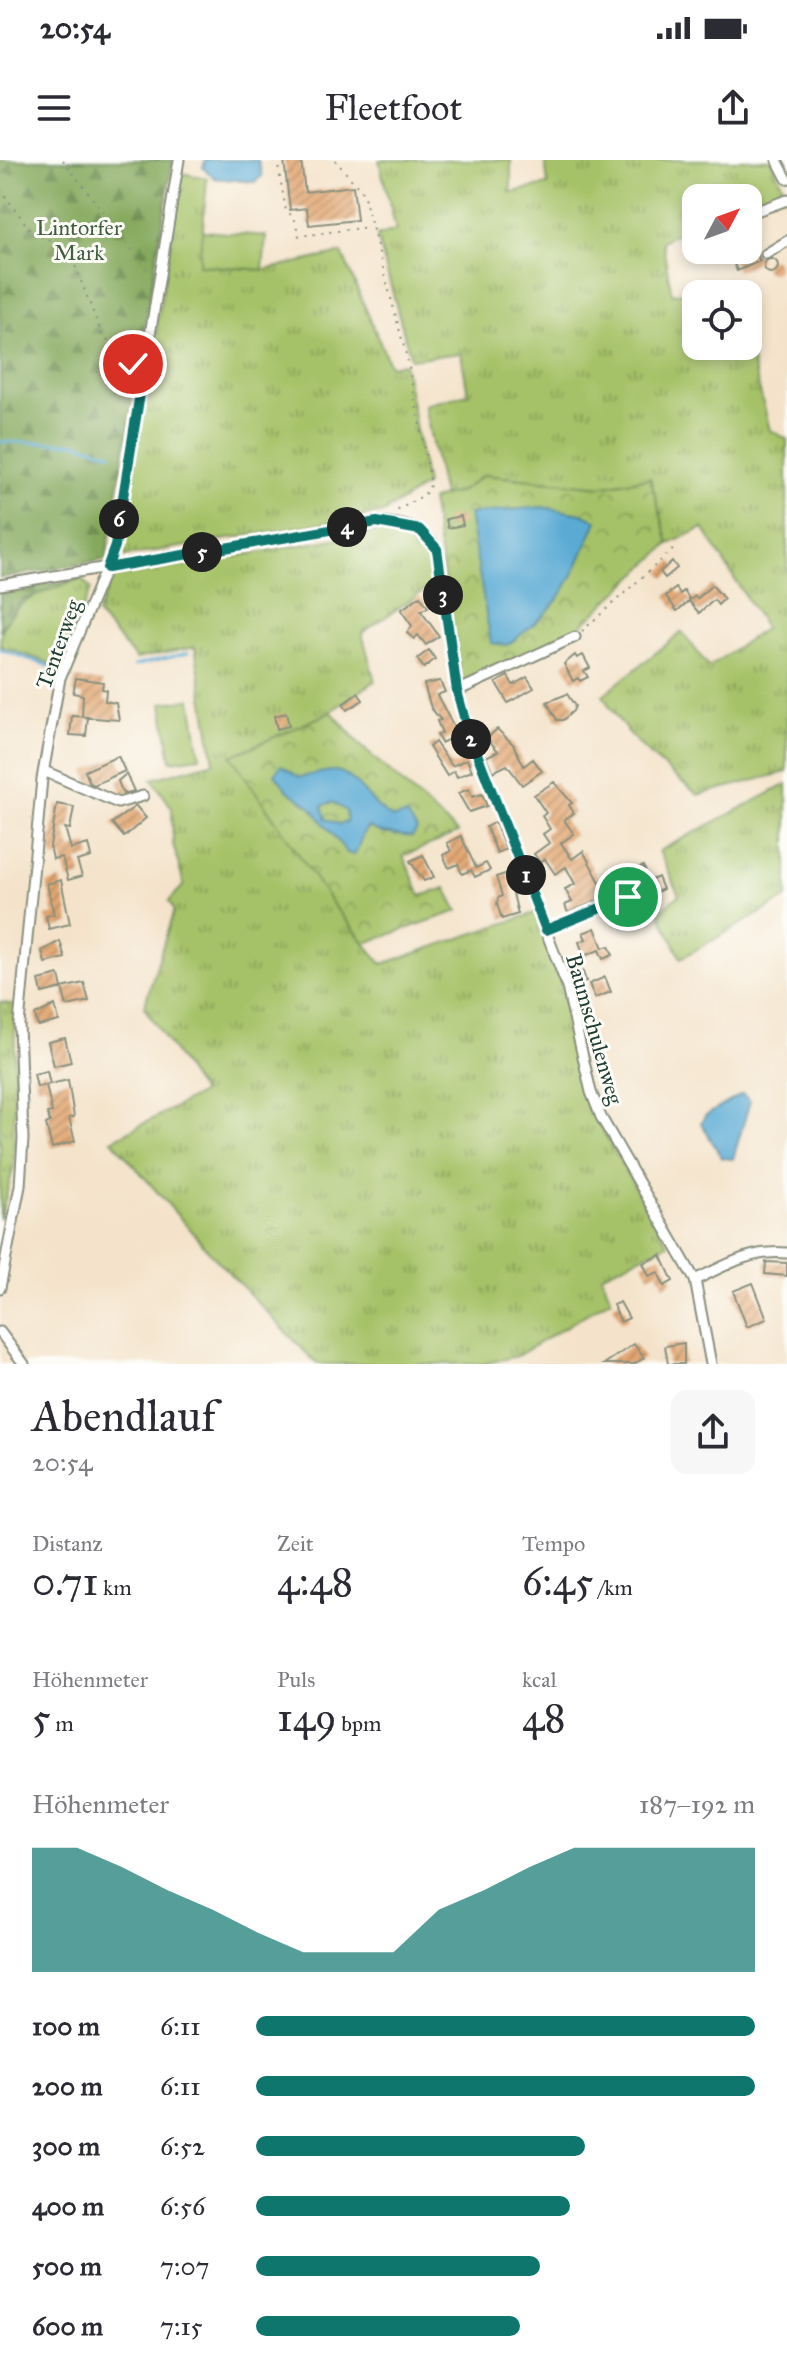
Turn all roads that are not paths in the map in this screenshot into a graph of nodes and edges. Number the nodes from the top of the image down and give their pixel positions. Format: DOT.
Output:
graph roads {
  1 [pos="179,160"];
  2 [pos="777,160"];
  3 [pos="787,179"];
  4 [pos="787,200"];
  5 [pos="762,209"];
  6 [pos="787,241"];
  7 [pos="766,254"];
  8 [pos="107,568"];
  9 [pos="0,585"];
  10 [pos="575,637"];
  11 [pos="457,691"];
  12 [pos="44,771"];
  13 [pos="143,796"];
  14 [pos="628,897"];
  15 [pos="546,930"];
  16 [pos="787,1253"];
  17 [pos="695,1280"];
  18 [pos="0,1288"];
  19 [pos="0,1332"];
  20 [pos="24,1364"];
  21 [pos="711,1364"];
  1 -- 8 [label="street, Tenterweg"];
  2 -- 3 [label="street"];
  4 -- 5 [label="street"];
  6 -- 7 [label="street"];
  8 -- 9 [label="street, Baumschulenweg"];
  8 -- 11 [label="street, Baumschulenweg"];
  8 -- 12 [label="street, Tenterweg"];
  10 -- 11 [label="street"];
  11 -- 15 [label="street, Baumschulenweg"];
  12 -- 13 [label="street"];
  12 -- 18 [label="street, Tenterweg"];
  14 -- 15 [label="street"];
  15 -- 17 [label="street, Baumschulenweg"];
  16 -- 17 [label="street"];
  17 -- 21 [label="street, Baumschulenweg"];
  19 -- 20 [label="street"];
}
